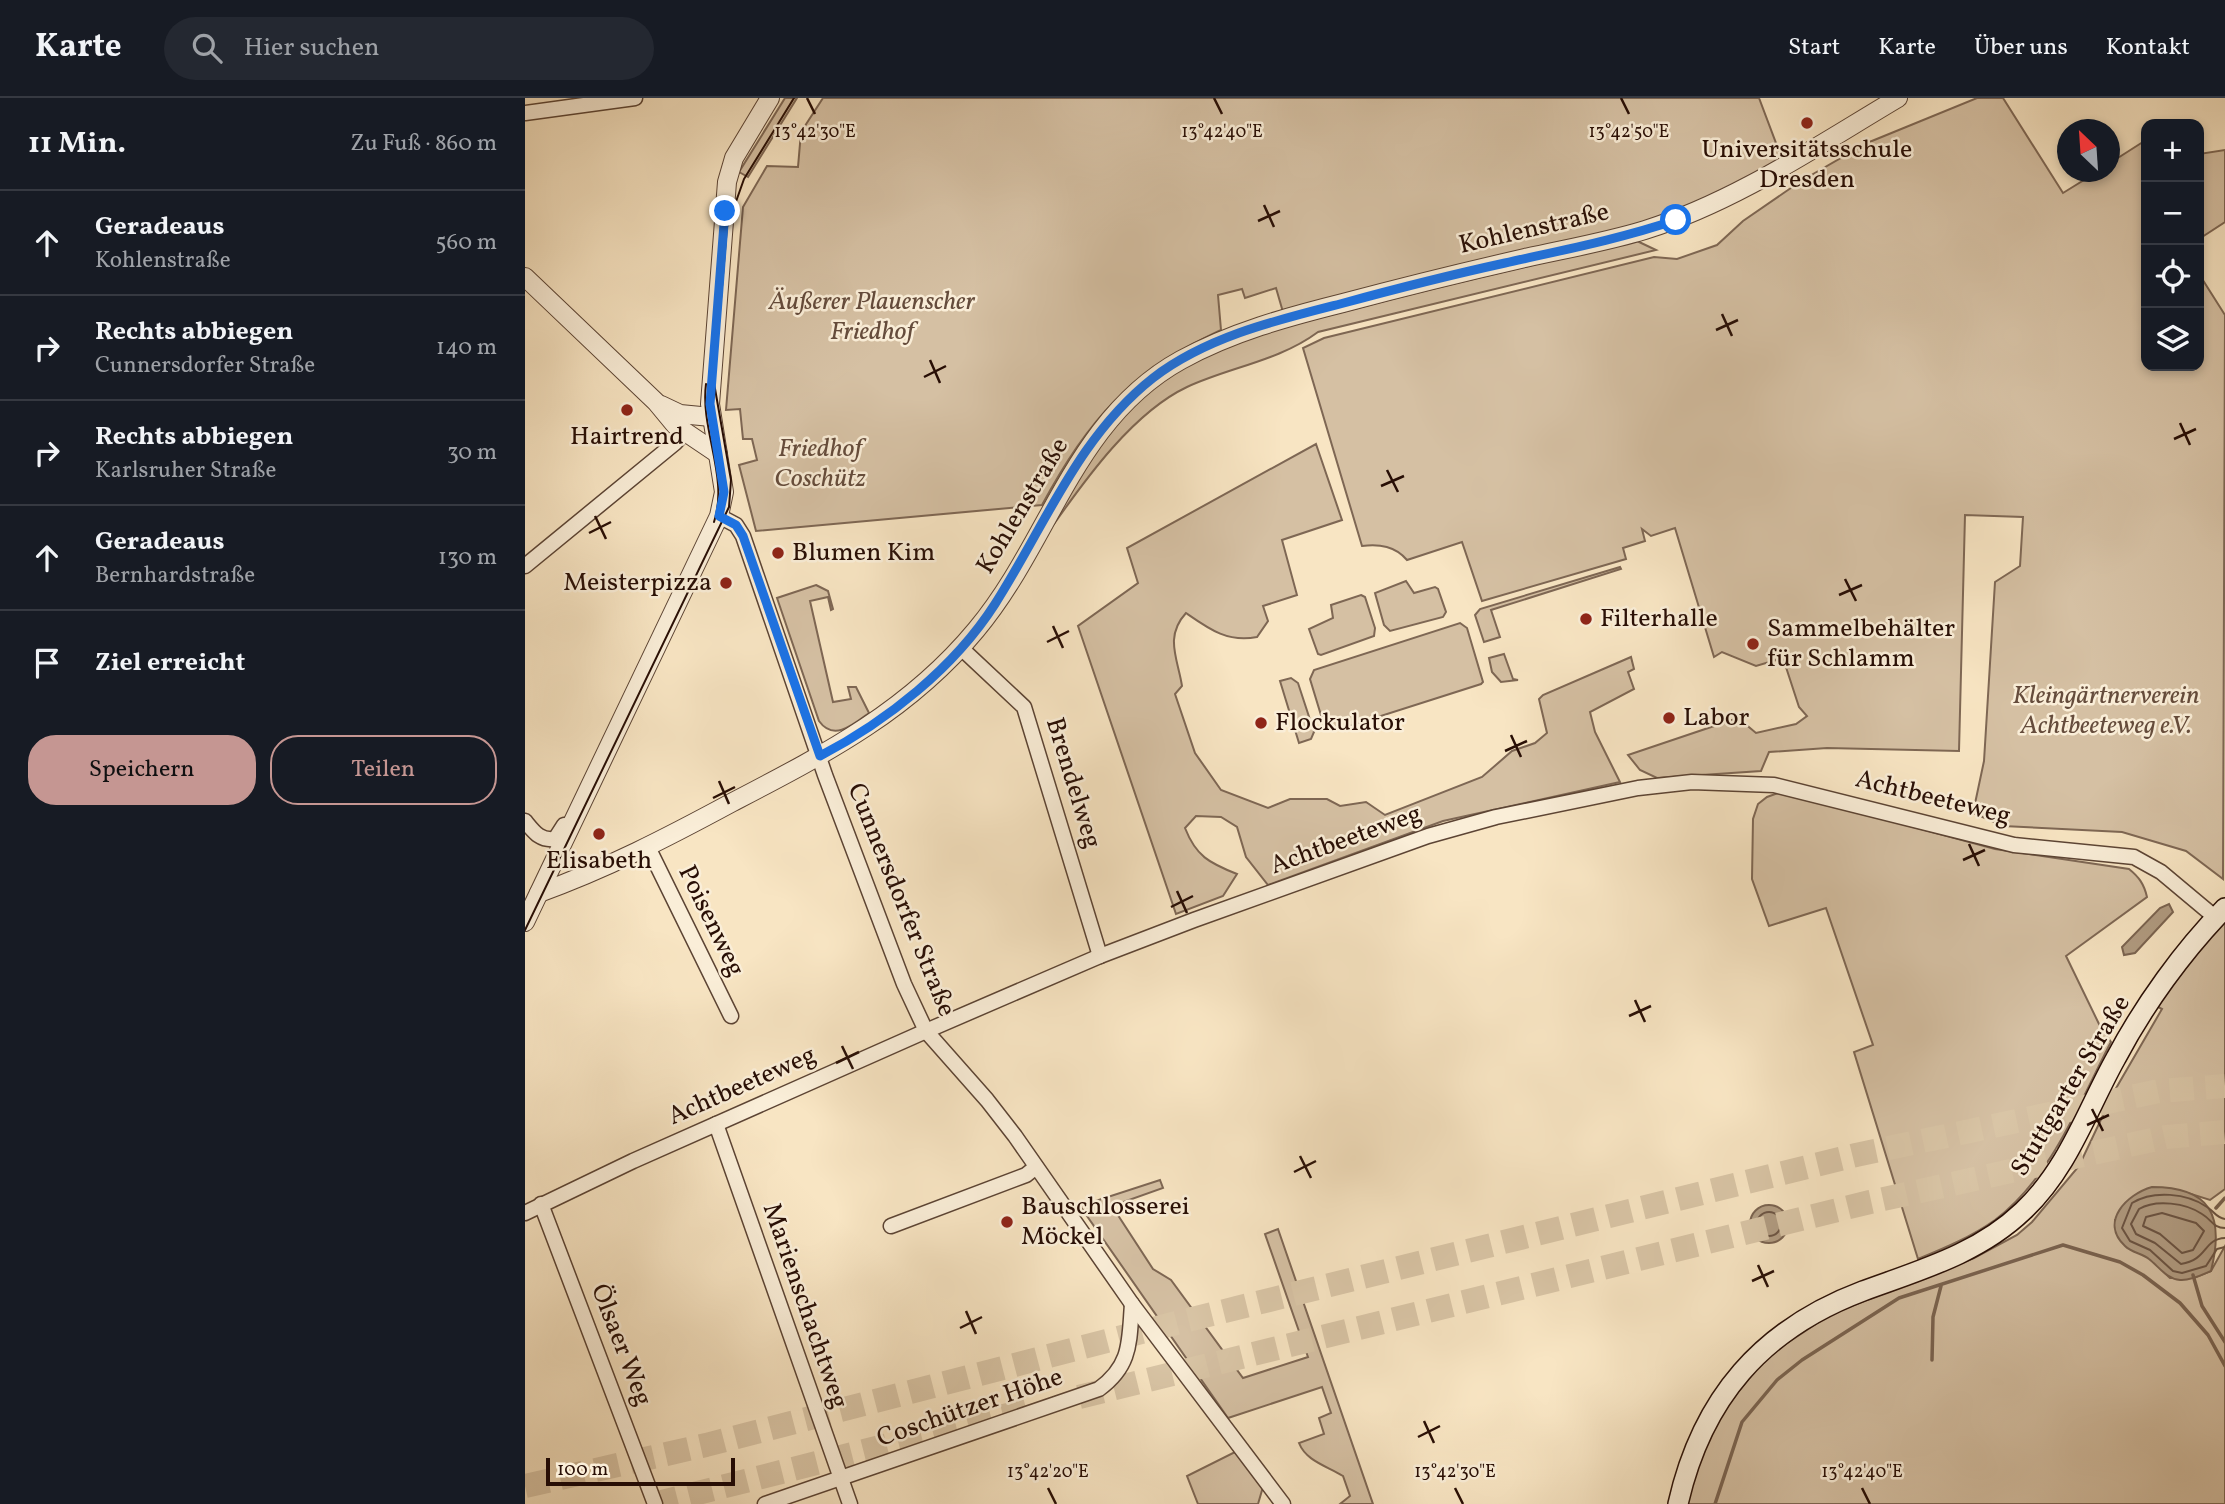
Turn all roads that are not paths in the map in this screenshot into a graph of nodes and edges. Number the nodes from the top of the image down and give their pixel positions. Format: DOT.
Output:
graph roads {
  1 [pos="635,98"];
  2 [pos="769,98"];
  3 [pos="1898,98"];
  4 [pos="525,113"];
  5 [pos="525,277"];
  6 [pos="656,402"];
  7 [pos="711,417"];
  8 [pos="685,432"];
  9 [pos="718,454"];
  10 [pos="719,516"];
  11 [pos="525,566"];
  12 [pos="960,647"];
  13 [pos="820,756"];
  14 [pos="583,800"];
  15 [pos="528,825"];
  16 [pos="648,847"];
  17 [pos="532,897"];
  18 [pos="2220,913"];
  19 [pos="525,922"];
  20 [pos="1100,956"];
  21 [pos="731,1016"];
  22 [pos="926,1031"];
  23 [pos="716,1124"];
  24 [pos="1036,1167"];
  25 [pos="541,1204"];
  26 [pos="525,1213"];
  27 [pos="891,1226"];
  28 [pos="1132,1304"];
  29 [pos="840,1478"];
  30 [pos="655,1504"];
  31 [pos="765,1504"];
  32 [pos="850,1504"];
  33 [pos="1283,1504"];
  34 [pos="1678,1504"];
  1 -- 4 [label="street"];
  2 -- 7 [label="street"];
  3 -- 12 [label="street, Kohlenstraße"];
  5 -- 6 [label="street"];
  6 -- 7 [label="street"];
  6 -- 8 [label="street"];
  7 -- 9 [label="street"];
  8 -- 9 [label="street"];
  8 -- 11 [label="street"];
  9 -- 10 [label="street"];
  10 -- 13 [label="street, Cunnersdorfer Straße"];
  10 -- 14 [label="street"];
  12 -- 13 [label="street, Kohlenstraße"];
  12 -- 20 [label="street, Brendelweg"];
  13 -- 16 [label="street, Kohlenstraße"];
  13 -- 22 [label="street, Cunnersdorfer Straße"];
  14 -- 15 [label="street"];
  14 -- 17 [label="street"];
  16 -- 17 [label="street, Kohlenstraße"];
  16 -- 21 [label="street, Poisenweg"];
  17 -- 19 [label="street"];
  18 -- 20 [label="street, Achtbeeteweg"];
  18 -- 34 [label="main road, Stuttgarter Straße"];
  20 -- 22 [label="street, Achtbeeteweg"];
  22 -- 23 [label="street, Achtbeeteweg"];
  22 -- 24 [label="street, Cunnersdorfer Straße"];
  23 -- 25 [label="street, Achtbeeteweg"];
  23 -- 29 [label="street, Marienschachtweg"];
  24 -- 27 [label="street"];
  24 -- 28 [label="street, Cunnersdorfer Straße"];
  25 -- 26 [label="street, Achtbeeteweg"];
  25 -- 30 [label="street, Ölsaer Weg"];
  28 -- 29 [label="street, Coschützer Höhe"];
  28 -- 33 [label="street, Cunnersdorfer Straße"];
  29 -- 31 [label="street, Coschützer Höhe"];
  29 -- 32 [label="street, Marienschachtweg"];
}
